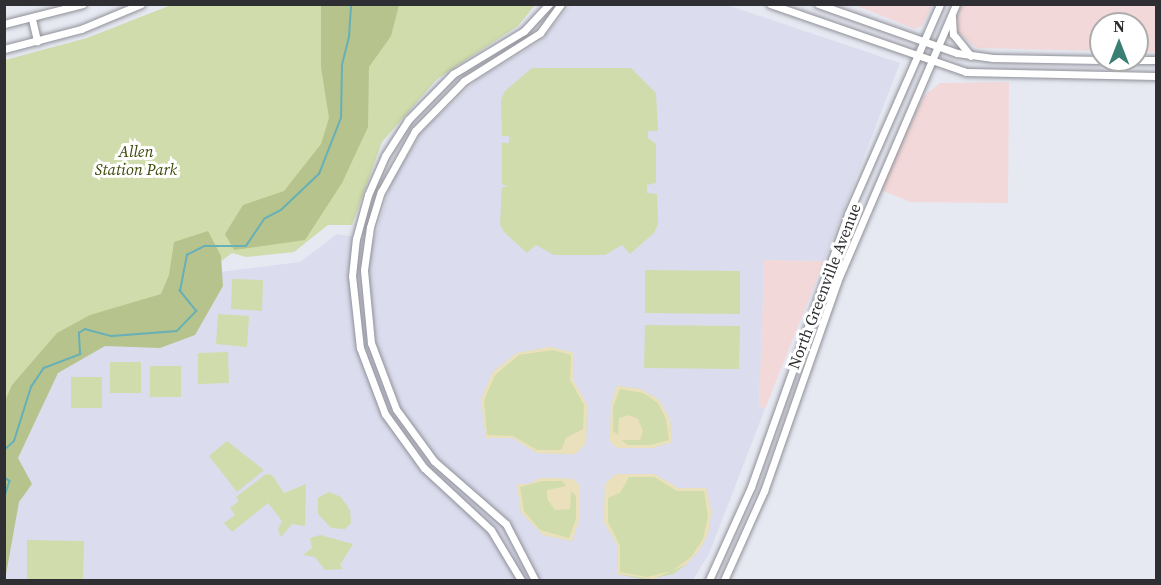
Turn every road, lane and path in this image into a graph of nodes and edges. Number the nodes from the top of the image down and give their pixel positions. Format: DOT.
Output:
graph roads {
  1 [pos="83,4"];
  2 [pos="141,4"];
  3 [pos="549,4"];
  4 [pos="561,4"];
  5 [pos="770,4"];
  6 [pos="818,4"];
  7 [pos="940,4"];
  8 [pos="956,4"];
  9 [pos="952,14"];
  10 [pos="32,19"];
  11 [pos="4,24"];
  12 [pos="510,39"];
  13 [pos="37,41"];
  14 [pos="923,42"];
  15 [pos="937,47"];
  16 [pos="4,49"];
  17 [pos="516,49"];
  18 [pos="971,56"];
  19 [pos="917,57"];
  20 [pos="1059,60"];
  21 [pos="1089,60"];
  22 [pos="931,62"];
  23 [pos="1060,76"];
  24 [pos="1156,76"];
  25 [pos="871,158"];
  26 [pos="885,165"];
  27 [pos="521,580"];
  28 [pos="535,580"];
  29 [pos="709,580"];
  30 [pos="724,580"];
  1 -- 10 [label="main road"];
  2 -- 13 [label="main road"];
  3 -- 12 [label="main road"];
  4 -- 17 [label="main road"];
  5 -- 19 [label="main road"];
  6 -- 14 [label="main road"];
  7 -- 14 [label="main road, North Greenville Avenue"];
  8 -- 9 [label="main road, North Greenville Avenue"];
  9 -- 15 [label="main road, North Greenville Avenue"];
  9 -- 18 [label="main road"];
  10 -- 11 [label="main road"];
  10 -- 13 [label="main road"];
  12 -- 17 [label="main road"];
  12 -- 27 [label="main road"];
  13 -- 16 [label="main road"];
  14 -- 15 [label="main road"];
  14 -- 19 [label="main road, North Greenville Avenue"];
  15 -- 18 [label="main road"];
  15 -- 22 [label="main road, North Greenville Avenue"];
  17 -- 28 [label="main road"];
  18 -- 20 [label="main road"];
  19 -- 22 [label="main road"];
  19 -- 25 [label="main road, North Greenville Avenue"];
  20 -- 21 [label="main road"];
  20 -- 23 [label="main road"];
  22 -- 23 [label="main road"];
  22 -- 26 [label="main road, North Greenville Avenue"];
  23 -- 24 [label="main road"];
  25 -- 26 [label="main road"];
  25 -- 29 [label="main road, North Greenville Avenue"];
  26 -- 30 [label="main road, North Greenville Avenue"];
}
